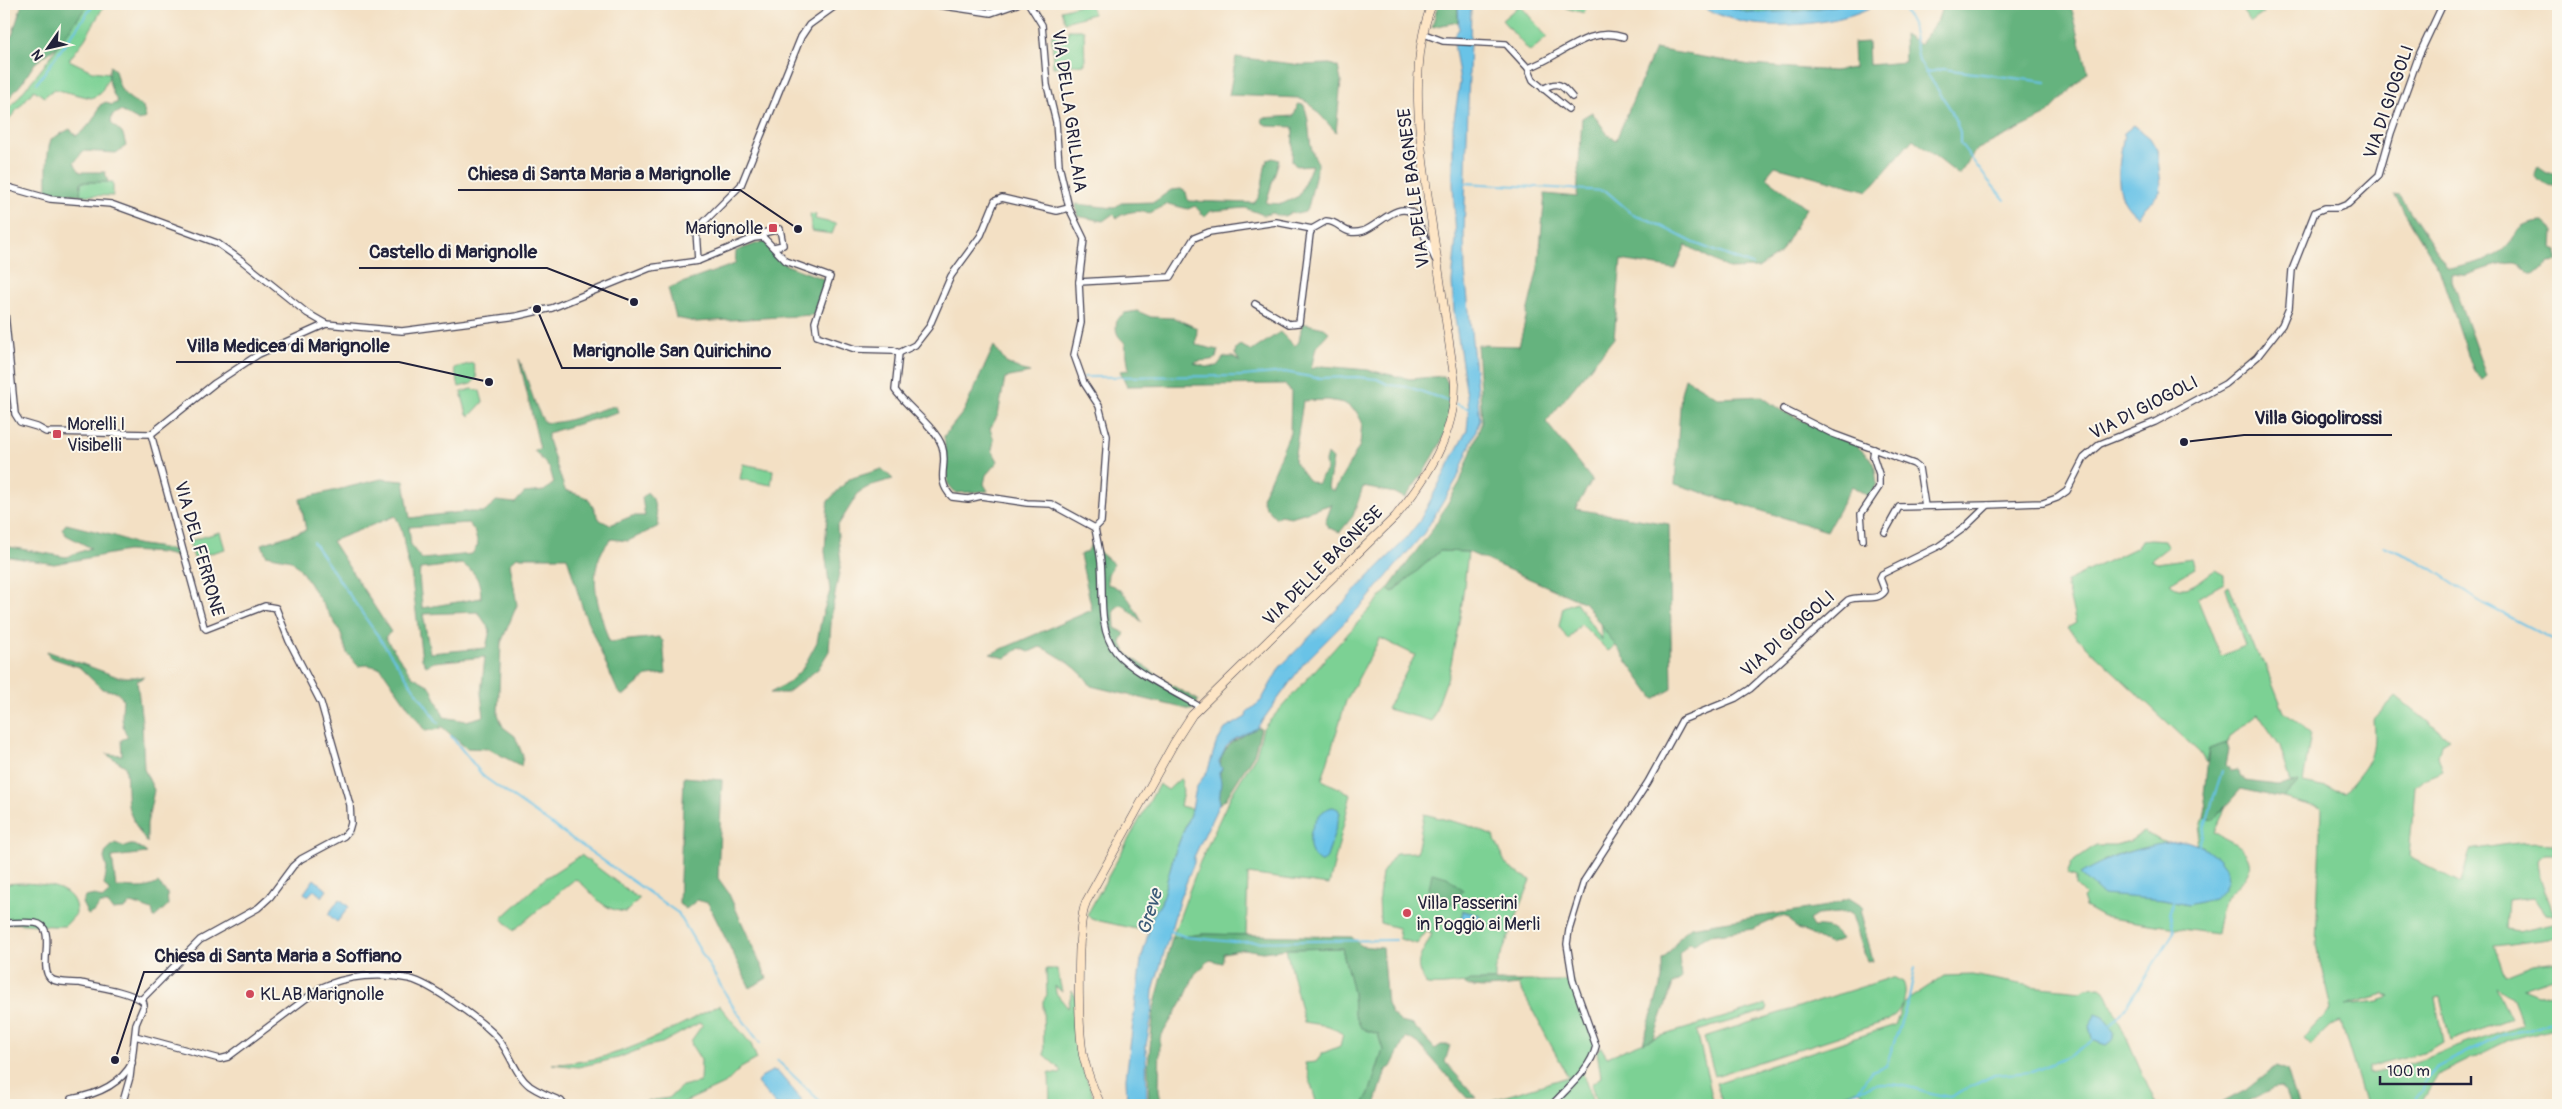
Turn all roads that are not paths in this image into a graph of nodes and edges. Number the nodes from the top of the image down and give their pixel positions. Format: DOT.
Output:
graph roads {
  1 [pos="931,4"];
  2 [pos="1017,4"];
  3 [pos="1029,4"];
  4 [pos="1432,4"];
  5 [pos="2443,4"];
  6 [pos="834,5"];
  7 [pos="1424,34"];
  8 [pos="1623,37"];
  9 [pos="1528,68"];
  10 [pos="1543,89"];
  11 [pos="1572,97"];
  12 [pos="1568,109"];
  13 [pos="4,186"];
  14 [pos="1069,208"];
  15 [pos="1312,229"];
  16 [pos="763,237"];
  17 [pos="774,247"];
  18 [pos="698,261"];
  19 [pos="1438,263"];
  20 [pos="1079,282"];
  21 [pos="4,303"];
  22 [pos="1255,304"];
  23 [pos="326,324"];
  24 [pos="899,353"];
  25 [pos="1783,409"];
  26 [pos="151,434"];
  27 [pos="1874,449"];
  28 [pos="1988,505"];
  29 [pos="1925,506"];
  30 [pos="1095,528"];
  31 [pos="1885,532"];
  32 [pos="1863,540"];
  33 [pos="1200,708"];
  34 [pos="4,923"];
  35 [pos="141,1000"];
  36 [pos="135,1036"];
  37 [pos="133,1062"];
  38 [pos="72,1099"];
  39 [pos="122,1105"];
  40 [pos="564,1105"];
  41 [pos="1101,1105"];
  42 [pos="1552,1105"];
  1 -- 2 [label="street"];
  3 -- 14 [label="street, VIA DELLA GRILLAIA"];
  4 -- 7 [label="main road, VIA DELLE BAGNESE"];
  5 -- 28 [label="street, VIA DI GIOGOLI"];
  6 -- 18 [label="street"];
  7 -- 9 [label="street"];
  7 -- 19 [label="main road, VIA DELLE BAGNESE"];
  8 -- 9 [label="street"];
  9 -- 10 [label="street"];
  10 -- 11 [label="street"];
  10 -- 12 [label="street"];
  13 -- 23 [label="street"];
  14 -- 20 [label="street, VIA DELLA GRILLAIA"];
  14 -- 24 [label="street"];
  15 -- 19 [label="street"];
  15 -- 20 [label="street"];
  15 -- 22 [label="street"];
  16 -- 17 [label="street"];
  16 -- 17 [label="street"];
  16 -- 18 [label="street"];
  17 -- 24 [label="street"];
  18 -- 23 [label="street"];
  19 -- 33 [label="main road, VIA DELLE BAGNESE"];
  20 -- 30 [label="street, VIA DELLA GRILLAIA"];
  21 -- 26 [label="street"];
  23 -- 26 [label="street"];
  24 -- 30 [label="street"];
  25 -- 27 [label="street"];
  26 -- 35 [label="street, VIA DEL FERRONE"];
  27 -- 29 [label="street"];
  27 -- 32 [label="street"];
  28 -- 29 [label="street"];
  28 -- 42 [label="street, VIA DI GIOGOLI"];
  29 -- 31 [label="street"];
  30 -- 33 [label="street"];
  33 -- 41 [label="main road, VIA DELLE BAGNESE"];
  34 -- 35 [label="street"];
  35 -- 36 [label="street"];
  36 -- 37 [label="street"];
  36 -- 40 [label="street"];
  37 -- 38 [label="street"];
  37 -- 39 [label="street"];
}
